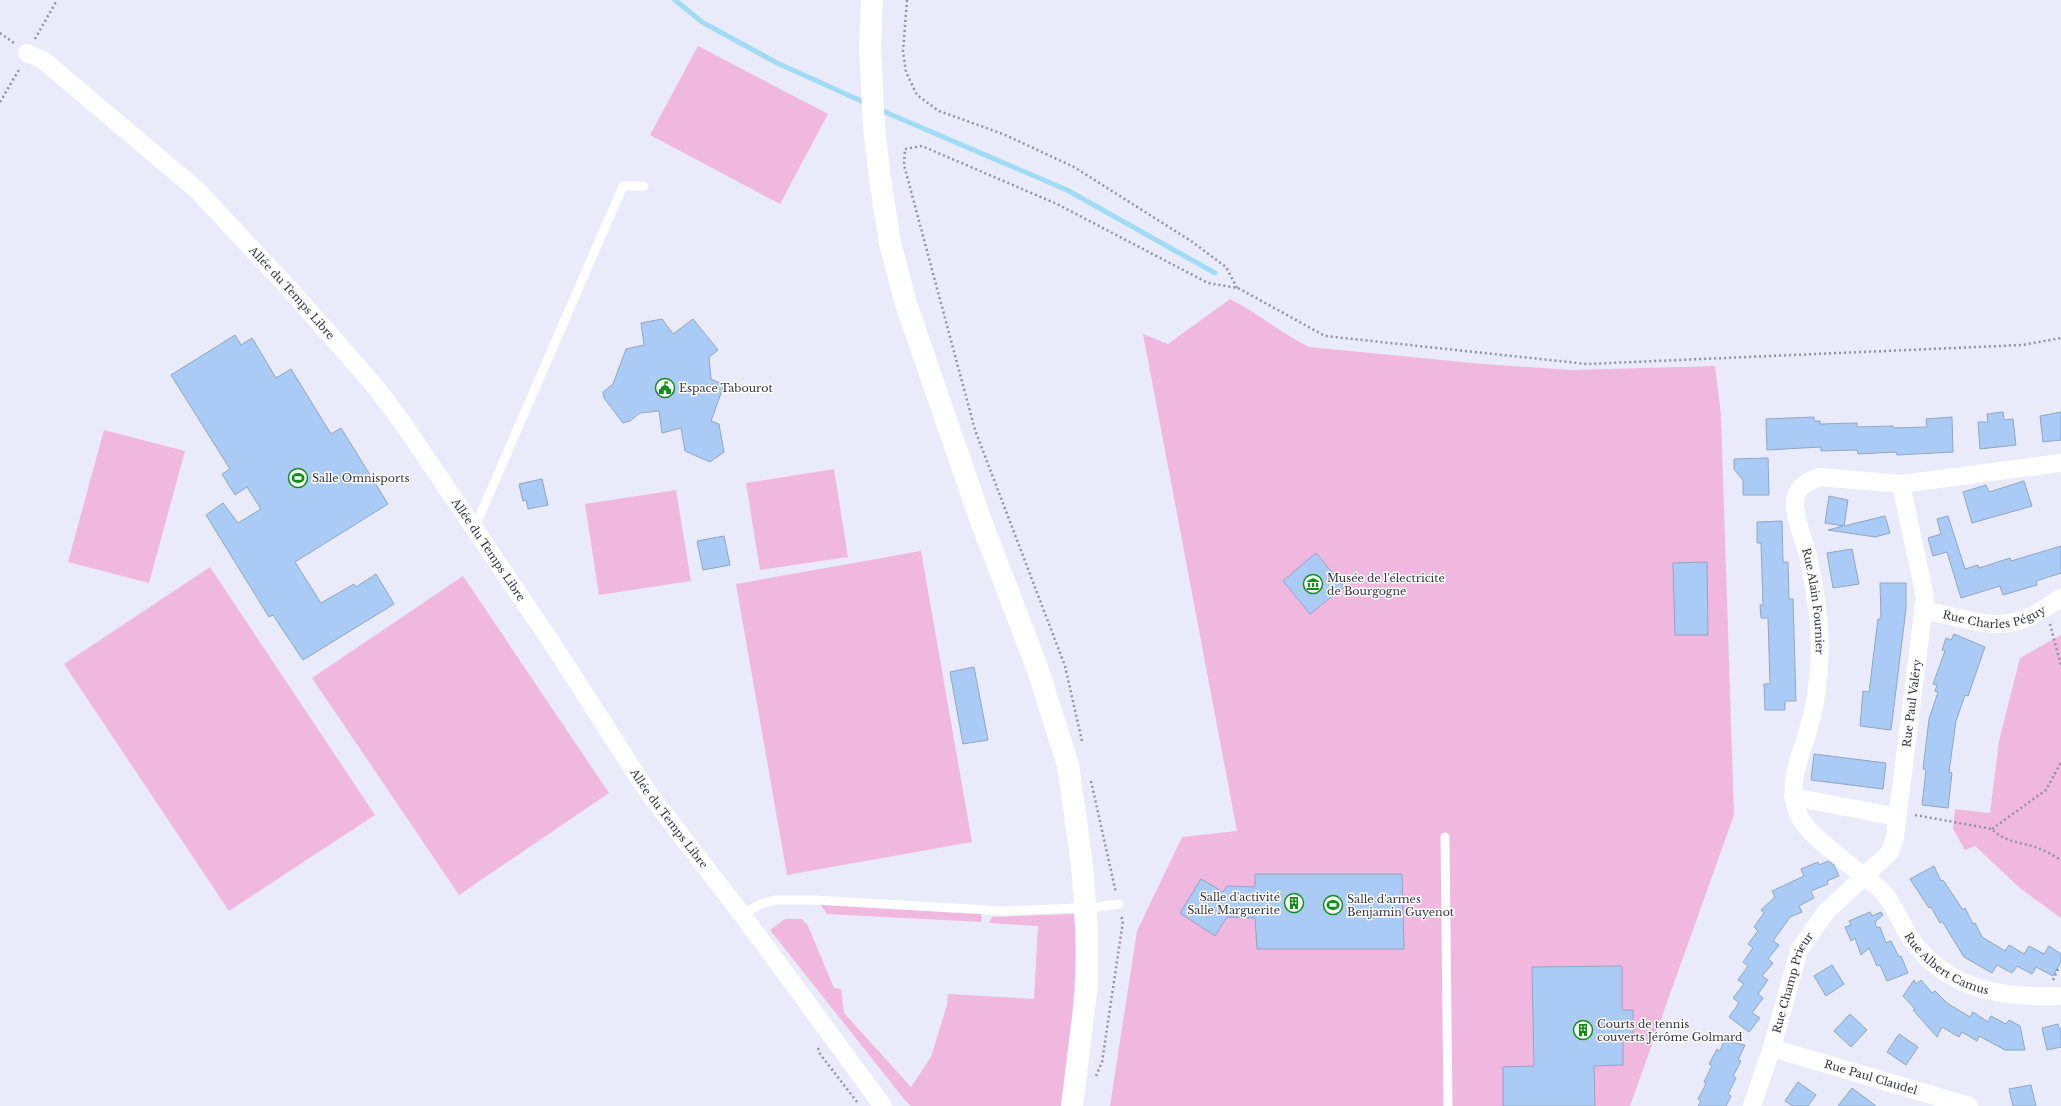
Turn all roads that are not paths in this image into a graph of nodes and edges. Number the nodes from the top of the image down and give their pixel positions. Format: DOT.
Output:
graph roads {
  1 [pos="872,0"];
  2 [pos="27,53"];
  3 [pos="644,186"];
  4 [pos="2061,463"];
  5 [pos="1901,484"];
  6 [pos="474,529"];
  7 [pos="2061,598"];
  8 [pos="1924,611"];
  9 [pos="1794,797"];
  10 [pos="1899,815"];
  11 [pos="1445,837"];
  12 [pos="1862,877"];
  13 [pos="1085,902"];
  14 [pos="1119,904"];
  15 [pos="744,917"];
  16 [pos="2061,996"];
  17 [pos="1772,1048"];
  18 [pos="883,1106"];
  19 [pos="1072,1106"];
  20 [pos="1448,1106"];
  21 [pos="1752,1106"];
  22 [pos="1969,1106"];
  1 -- 13 [label="street"];
  2 -- 6 [label="street, Allée du Temps Libre"];
  3 -- 6 [label="lane"];
  4 -- 5 [label="street, Rue Alain Fournier"];
  5 -- 8 [label="street, Rue Paul Valéry"];
  5 -- 9 [label="street, Rue Alain Fournier"];
  6 -- 15 [label="street, Allée du Temps Libre"];
  7 -- 8 [label="street, Rue Charles Péguy"];
  8 -- 10 [label="street, Rue Paul Valéry"];
  9 -- 10 [label="street"];
  9 -- 12 [label="street, Rue Alain Fournier"];
  10 -- 12 [label="street"];
  11 -- 20 [label="lane"];
  12 -- 16 [label="street, Rue Albert Camus"];
  12 -- 17 [label="street, Rue Champ Prieur"];
  13 -- 14 [label="lane"];
  13 -- 15 [label="lane"];
  13 -- 19 [label="street"];
  15 -- 18 [label="street, Allée du Temps Libre"];
  17 -- 21 [label="street, Rue Champ Prieur"];
  17 -- 22 [label="street, Rue Paul Claudel"];
}
